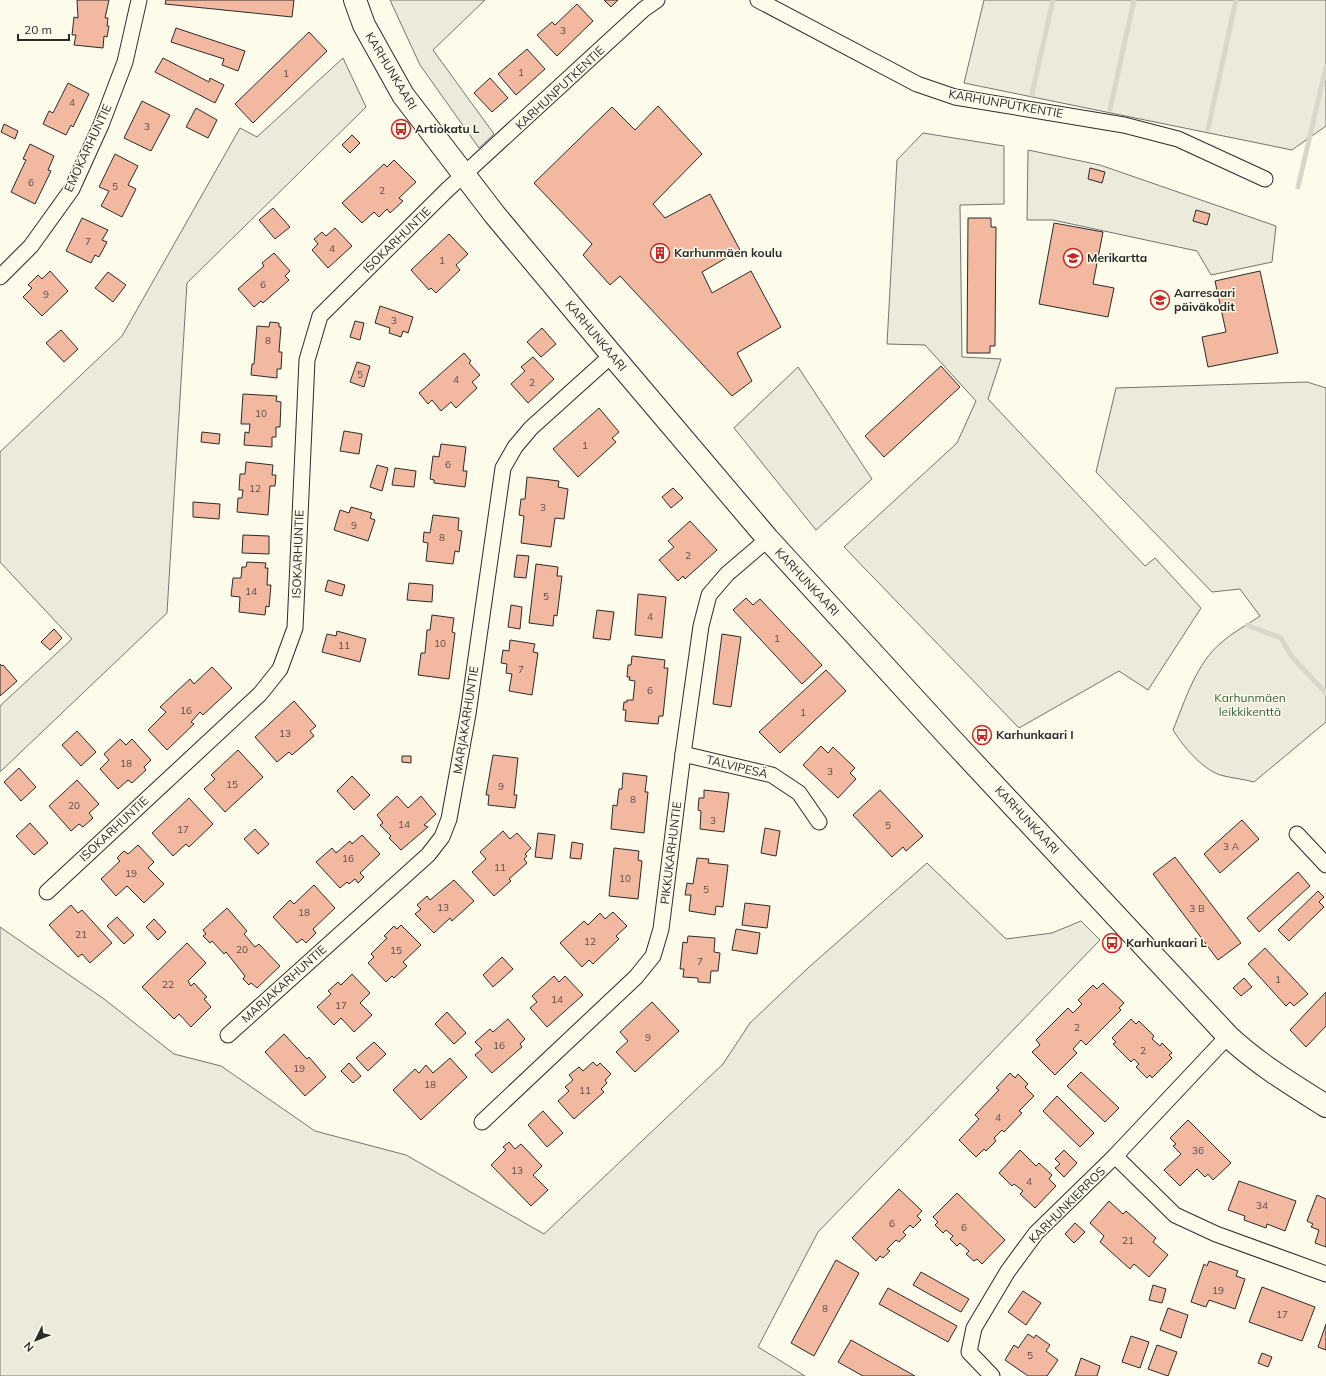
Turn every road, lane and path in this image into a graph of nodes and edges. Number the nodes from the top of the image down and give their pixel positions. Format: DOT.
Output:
graph roads {
  1 [pos="139,0"];
  2 [pos="355,0"];
  3 [pos="657,0"];
  4 [pos="758,0"];
  5 [pos="464,176"];
  6 [pos="1265,180"];
  7 [pos="0,277"];
  8 [pos="612,355"];
  9 [pos="768,539"];
  10 [pos="683,754"];
  11 [pos="819,822"];
  12 [pos="1297,834"];
  13 [pos="1326,864"];
  14 [pos="47,892"];
  15 [pos="228,1035"];
  16 [pos="1228,1036"];
  17 [pos="1326,1106"];
  18 [pos="482,1122"];
  19 [pos="1115,1156"];
  20 [pos="1326,1274"];
  21 [pos="992,1376"];
  1 -- 7 [label="street, EMOKARHUNTIE"];
  2 -- 5 [label="street, KARHUNKAARI"];
  3 -- 5 [label="street, KARHUNPUTKENTIE"];
  4 -- 6 [label="street, KARHUNPUTKENTIE"];
  5 -- 8 [label="street, KARHUNKAARI"];
  5 -- 14 [label="street, ISOKARHUNTIE"];
  8 -- 9 [label="street, KARHUNKAARI"];
  8 -- 15 [label="street, MARJAKARHUNTIE"];
  9 -- 10 [label="street, PIKKUKARHUNTIE"];
  9 -- 16 [label="street, KARHUNKAARI"];
  10 -- 11 [label="street, TALVIPESÄ"];
  10 -- 18 [label="street, PIKKUKARHUNTIE"];
  12 -- 13 [label="street"];
  16 -- 17 [label="street, KARHUNKAARI"];
  16 -- 19 [label="street, KARHUNKIERROS"];
  19 -- 20 [label="street, KARHUNKIERROS"];
  19 -- 21 [label="street, KARHUNKIERROS"];
}
